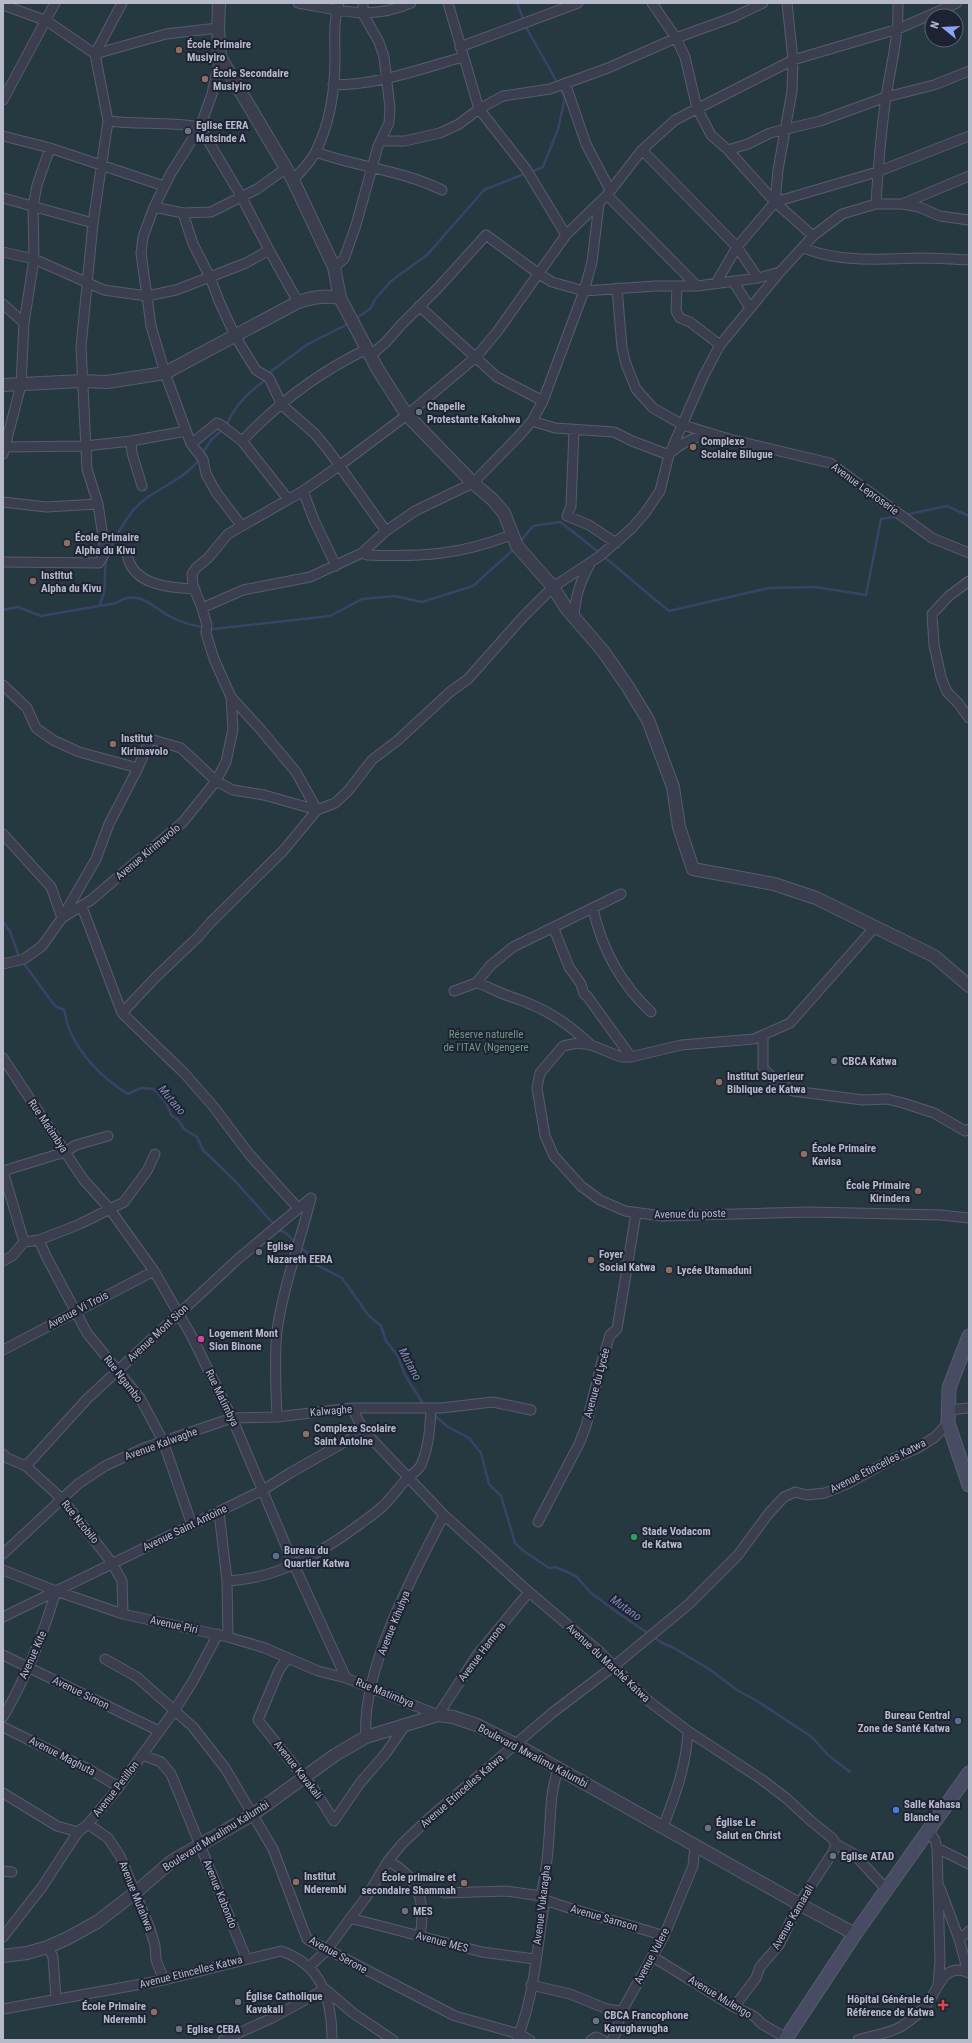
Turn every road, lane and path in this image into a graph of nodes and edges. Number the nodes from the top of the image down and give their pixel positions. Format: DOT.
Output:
graph roads {
  1 [pos="55,3"];
  2 [pos="122,3"];
  3 [pos="219,3"];
  4 [pos="298,3"];
  5 [pos="362,3"];
  6 [pos="411,3"];
  7 [pos="448,3"];
  8 [pos="578,3"];
  9 [pos="652,3"];
  10 [pos="763,3"];
  11 [pos="787,3"];
  12 [pos="898,3"];
  13 [pos="957,3"];
  14 [pos="3,5"];
  15 [pos="338,6"];
  16 [pos="363,14"];
  17 [pos="46,21"];
  18 [pos="218,28"];
  19 [pos="898,29"];
  20 [pos="676,38"];
  21 [pos="460,47"];
  22 [pos="95,54"];
  23 [pos="463,56"];
  24 [pos="220,58"];
  25 [pos="793,60"];
  26 [pos="969,71"];
  27 [pos="387,79"];
  28 [pos="334,85"];
  29 [pos="558,86"];
  30 [pos="886,97"];
  31 [pos="3,100"];
  32 [pos="697,108"];
  33 [pos="479,109"];
  34 [pos="108,121"];
  35 [pos="200,127"];
  36 [pos="787,130"];
  37 [pos="3,136"];
  38 [pos="969,136"];
  39 [pos="381,141"];
  40 [pos="50,148"];
  41 [pos="642,150"];
  42 [pos="728,150"];
  43 [pos="316,152"];
  44 [pos="103,166"];
  45 [pos="372,168"];
  46 [pos="285,169"];
  47 [pos="878,172"];
  48 [pos="969,176"];
  49 [pos="293,180"];
  50 [pos="164,186"];
  51 [pos="442,190"];
  52 [pos="609,193"];
  53 [pos="242,196"];
  54 [pos="3,198"];
  55 [pos="775,202"];
  56 [pos="599,204"];
  57 [pos="876,204"];
  58 [pos="902,204"];
  59 [pos="33,206"];
  60 [pos="154,207"];
  61 [pos="183,213"];
  62 [pos="969,220"];
  63 [pos="93,223"];
  64 [pos="566,235"];
  65 [pos="813,236"];
  66 [pos="737,247"];
  67 [pos="804,248"];
  68 [pos="269,250"];
  69 [pos="3,252"];
  70 [pos="34,259"];
  71 [pos="969,260"];
  72 [pos="334,267"];
  73 [pos="780,272"];
  74 [pos="539,274"];
  75 [pos="210,277"];
  76 [pos="758,278"];
  77 [pos="733,281"];
  78 [pos="88,282"];
  79 [pos="716,283"];
  80 [pos="697,286"];
  81 [pos="677,287"];
  82 [pos="617,288"];
  83 [pos="584,290"];
  84 [pos="147,296"];
  85 [pos="340,298"];
  86 [pos="298,302"];
  87 [pos="3,304"];
  88 [pos="419,306"];
  89 [pos="750,308"];
  90 [pos="24,323"];
  91 [pos="236,336"];
  92 [pos="720,345"];
  93 [pos="369,352"];
  94 [pos="476,357"];
  95 [pos="165,374"];
  96 [pos="82,381"];
  97 [pos="3,385"];
  98 [pos="22,385"];
  99 [pos="543,401"];
  100 [pos="282,405"];
  101 [pos="407,416"];
  102 [pos="532,421"];
  103 [pos="683,425"];
  104 [pos="574,430"];
  105 [pos="186,431"];
  106 [pos="710,433"];
  107 [pos="131,441"];
  108 [pos="242,441"];
  109 [pos="85,446"];
  110 [pos="194,448"];
  111 [pos="4,451"];
  112 [pos="669,455"];
  113 [pos="339,466"];
  114 [pos="473,483"];
  115 [pos="142,486"];
  116 [pos="303,491"];
  117 [pos="288,499"];
  118 [pos="3,502"];
  119 [pos="98,504"];
  120 [pos="241,525"];
  121 [pos="386,531"];
  122 [pos="513,538"];
  123 [pos="614,544"];
  124 [pos="127,553"];
  125 [pos="362,553"];
  126 [pos="969,553"];
  127 [pos="3,562"];
  128 [pos="591,562"];
  129 [pos="336,566"];
  130 [pos="969,581"];
  131 [pos="553,587"];
  132 [pos="194,589"];
  133 [pos="202,608"];
  134 [pos="574,618"];
  135 [pos="3,685"];
  136 [pos="231,697"];
  137 [pos="969,718"];
  138 [pos="138,768"];
  139 [pos="216,780"];
  140 [pos="317,810"];
  141 [pos="3,834"];
  142 [pos="621,894"];
  143 [pos="82,907"];
  144 [pos="593,910"];
  145 [pos="62,918"];
  146 [pos="874,928"];
  147 [pos="554,929"];
  148 [pos="3,964"];
  149 [pos="476,983"];
  150 [pos="969,986"];
  151 [pos="454,990"];
  152 [pos="651,1012"];
  153 [pos="122,1013"];
  154 [pos="763,1036"];
  155 [pos="592,1045"];
  156 [pos="631,1057"];
  157 [pos="3,1058"];
  158 [pos="969,1129"];
  159 [pos="108,1136"];
  160 [pos="65,1152"];
  161 [pos="155,1154"];
  162 [pos="3,1171"];
  163 [pos="109,1208"];
  164 [pos="298,1208"];
  165 [pos="636,1213"];
  166 [pos="969,1218"];
  167 [pos="39,1240"];
  168 [pos="24,1242"];
  169 [pos="3,1261"];
  170 [pos="154,1271"];
  171 [pos="75,1312"];
  172 [pos="179,1314"];
  173 [pos="968,1340"];
  174 [pos="3,1350"];
  175 [pos="118,1370"];
  176 [pos="352,1408"];
  177 [pos="431,1408"];
  178 [pos="969,1408"];
  179 [pos="532,1410"];
  180 [pos="948,1410"];
  181 [pos="277,1416"];
  182 [pos="232,1418"];
  183 [pos="948,1423"];
  184 [pos="364,1431"];
  185 [pos="163,1441"];
  186 [pos="4,1458"];
  187 [pos="26,1466"];
  188 [pos="408,1477"];
  189 [pos="968,1478"];
  190 [pos="263,1490"];
  191 [pos="62,1499"];
  192 [pos="219,1512"];
  193 [pos="444,1515"];
  194 [pos="538,1522"];
  195 [pos="192,1525"];
  196 [pos="3,1554"];
  197 [pos="112,1563"];
  198 [pos="294,1565"];
  199 [pos="3,1570"];
  200 [pos="227,1581"];
  201 [pos="56,1591"];
  202 [pos="529,1592"];
  203 [pos="122,1614"];
  204 [pos="3,1617"];
  205 [pos="218,1634"];
  206 [pos="228,1637"];
  207 [pos="3,1655"];
  208 [pos="105,1658"];
  209 [pos="287,1659"];
  210 [pos="614,1666"];
  211 [pos="27,1667"];
  212 [pos="346,1678"];
  213 [pos="370,1686"];
  214 [pos="174,1711"];
  215 [pos="438,1715"];
  216 [pos="3,1717"];
  217 [pos="404,1727"];
  218 [pos="3,1728"];
  219 [pos="159,1731"];
  220 [pos="688,1731"];
  221 [pos="366,1737"];
  222 [pos="515,1744"];
  223 [pos="143,1755"];
  224 [pos="558,1770"];
  225 [pos="969,1773"];
  226 [pos="304,1778"];
  227 [pos="119,1787"];
  228 [pos="3,1793"];
  229 [pos="252,1815"];
  230 [pos="88,1824"];
  231 [pos="663,1826"];
  232 [pos="928,1830"];
  233 [pos="78,1832"];
  234 [pos="836,1844"];
  235 [pos="200,1845"];
  236 [pos="695,1846"];
  237 [pos="937,1848"];
  238 [pos="388,1861"];
  239 [pos="969,1864"];
  240 [pos="937,1881"];
  241 [pos="887,1890"];
  242 [pos="136,1892"];
  243 [pos="444,1893"];
  244 [pos="543,1898"];
  245 [pos="799,1904"];
  246 [pos="350,1918"];
  247 [pos="969,1931"];
  248 [pos="855,1934"];
  249 [pos="420,1936"];
  250 [pos="664,1936"];
  251 [pos="3,1937"];
  252 [pos="959,1939"];
  253 [pos="48,1947"];
  254 [pos="326,1951"];
  255 [pos="3,1956"];
  256 [pos="653,1956"];
  257 [pos="246,1958"];
  258 [pos="535,1959"];
  259 [pos="310,1967"];
  260 [pos="969,1973"];
  261 [pos="164,1980"];
  262 [pos="938,1984"];
  263 [pos="531,1985"];
  264 [pos="325,1989"];
  265 [pos="56,1999"];
  266 [pos="734,2007"];
  267 [pos="3,2009"];
  268 [pos="620,2011"];
  269 [pos="517,2037"];
  270 [pos="786,2039"];
  271 [pos="222,2040"];
  272 [pos="332,2040"];
  273 [pos="392,2040"];
  274 [pos="530,2040"];
  275 [pos="591,2040"];
  276 [pos="603,2040"];
  277 [pos="612,2040"];
  278 [pos="858,2040"];
  1 -- 17 [label="street"];
  2 -- 22 [label="street"];
  3 -- 18 [label="street"];
  4 -- 15 [label="street"];
  5 -- 16 [label="street"];
  6 -- 16 [label="street"];
  7 -- 21 [label="street"];
  8 -- 21 [label="street"];
  9 -- 20 [label="street"];
  10 -- 20 [label="street"];
  11 -- 25 [label="street"];
  12 -- 19 [label="street"];
  13 -- 19 [label="street"];
  14 -- 17 [label="street"];
  15 -- 16 [label="street"];
  15 -- 28 [label="street"];
  16 -- 27 [label="street"];
  17 -- 22 [label="street"];
  17 -- 31 [label="street"];
  18 -- 22 [label="street"];
  18 -- 24 [label="street"];
  19 -- 25 [label="street"];
  19 -- 30 [label="street"];
  20 -- 29 [label="street"];
  20 -- 32 [label="street"];
  21 -- 23 [label="street"];
  22 -- 34 [label="street"];
  23 -- 27 [label="street"];
  23 -- 33 [label="street"];
  24 -- 35 [label="street"];
  24 -- 46 [label="street"];
  25 -- 32 [label="street"];
  25 -- 36 [label="street"];
  26 -- 30 [label="street"];
  27 -- 28 [label="street"];
  27 -- 39 [label="street"];
  28 -- 43 [label="street"];
  29 -- 33 [label="street"];
  29 -- 52 [label="street"];
  30 -- 36 [label="street"];
  30 -- 47 [label="street"];
  32 -- 41 [label="street"];
  32 -- 42 [label="street"];
  33 -- 39 [label="street"];
  33 -- 64 [label="street"];
  34 -- 35 [label="street"];
  34 -- 44 [label="street"];
  35 -- 50 [label="street"];
  35 -- 53 [label="street"];
  36 -- 42 [label="street"];
  36 -- 55 [label="street"];
  37 -- 40 [label="street"];
  38 -- 47 [label="street"];
  39 -- 45 [label="street"];
  40 -- 44 [label="street"];
  40 -- 59 [label="street"];
  41 -- 52 [label="street"];
  41 -- 66 [label="street"];
  42 -- 55 [label="street"];
  43 -- 45 [label="street"];
  43 -- 49 [label="street"];
  44 -- 50 [label="street"];
  44 -- 63 [label="street"];
  45 -- 51 [label="street"];
  45 -- 72 [label="street"];
  46 -- 49 [label="street"];
  46 -- 53 [label="street"];
  47 -- 55 [label="street"];
  47 -- 57 [label="street"];
  48 -- 58 [label="street"];
  49 -- 72 [label="street"];
  50 -- 60 [label="street"];
  52 -- 56 [label="street"];
  52 -- 80 [label="street"];
  53 -- 61 [label="street"];
  53 -- 68 [label="street"];
  54 -- 59 [label="street"];
  55 -- 65 [label="street"];
  55 -- 66 [label="street"];
  56 -- 64 [label="street"];
  56 -- 83 [label="street"];
  57 -- 58 [label="street"];
  57 -- 65 [label="street"];
  58 -- 62 [label="street"];
  59 -- 63 [label="street"];
  59 -- 70 [label="street"];
  60 -- 61 [label="street"];
  60 -- 84 [label="street"];
  61 -- 75 [label="street"];
  63 -- 78 [label="street"];
  64 -- 74 [label="street"];
  65 -- 67 [label="street"];
  66 -- 76 [label="street"];
  66 -- 79 [label="street"];
  67 -- 71 [label="street"];
  67 -- 73 [label="street"];
  68 -- 75 [label="street"];
  68 -- 86 [label="street"];
  69 -- 70 [label="street"];
  70 -- 78 [label="street"];
  70 -- 90 [label="street"];
  72 -- 85 [label="street"];
  73 -- 76 [label="street"];
  73 -- 89 [label="street"];
  74 -- 83 [label="street"];
  74 -- 88 [label="street"];
  74 -- 94 [label="street"];
  75 -- 84 [label="street"];
  75 -- 91 [label="street"];
  76 -- 77 [label="street"];
  77 -- 79 [label="street"];
  77 -- 89 [label="street"];
  78 -- 84 [label="street"];
  78 -- 96 [label="street"];
  79 -- 80 [label="street"];
  80 -- 81 [label="street"];
  81 -- 82 [label="street"];
  81 -- 92 [label="street"];
  82 -- 83 [label="street"];
  82 -- 103 [label="street, Avenue Leproserie"];
  83 -- 99 [label="street"];
  84 -- 95 [label="street"];
  85 -- 86 [label="street"];
  85 -- 93 [label="street"];
  86 -- 91 [label="street"];
  87 -- 90 [label="street"];
  88 -- 93 [label="street"];
  88 -- 94 [label="street"];
  89 -- 92 [label="street"];
  90 -- 98 [label="street"];
  91 -- 95 [label="street"];
  91 -- 100 [label="street"];
  92 -- 103 [label="street"];
  93 -- 100 [label="street"];
  93 -- 101 [label="street"];
  94 -- 99 [label="street"];
  94 -- 101 [label="street"];
  95 -- 96 [label="street"];
  95 -- 105 [label="street"];
  96 -- 98 [label="street"];
  96 -- 109 [label="street"];
  97 -- 98 [label="street"];
  98 -- 111 [label="street"];
  99 -- 102 [label="street"];
  100 -- 108 [label="street"];
  100 -- 113 [label="street"];
  101 -- 113 [label="street"];
  101 -- 114 [label="street"];
  102 -- 104 [label="street"];
  102 -- 114 [label="street"];
  103 -- 106 [label="street, Avenue Leproserie"];
  103 -- 112 [label="street"];
  104 -- 112 [label="street"];
  104 -- 123 [label="street"];
  105 -- 107 [label="street"];
  105 -- 110 [label="street"];
  106 -- 112 [label="street"];
  106 -- 126 [label="street, Avenue Leproserie"];
  107 -- 109 [label="street"];
  107 -- 115 [label="street"];
  108 -- 110 [label="street"];
  108 -- 117 [label="street"];
  109 -- 111 [label="street"];
  109 -- 119 [label="street"];
  110 -- 120 [label="street"];
  112 -- 123 [label="street"];
  113 -- 116 [label="street"];
  113 -- 121 [label="street"];
  114 -- 121 [label="street"];
  114 -- 122 [label="street"];
  116 -- 117 [label="street"];
  116 -- 129 [label="street"];
  117 -- 120 [label="street"];
  118 -- 119 [label="street"];
  119 -- 127 [label="street"];
  120 -- 132 [label="street"];
  121 -- 125 [label="street"];
  122 -- 125 [label="street"];
  122 -- 131 [label="street"];
  123 -- 128 [label="street"];
  124 -- 132 [label="street"];
  125 -- 129 [label="street"];
  128 -- 131 [label="street"];
  128 -- 134 [label="street"];
  129 -- 133 [label="street"];
  130 -- 137 [label="street"];
  131 -- 134 [label="street"];
  131 -- 140 [label="street"];
  132 -- 133 [label="street"];
  133 -- 136 [label="street"];
  134 -- 146 [label="street"];
  135 -- 138 [label="street"];
  136 -- 139 [label="street, Avenue Kirimavolo"];
  136 -- 140 [label="street"];
  138 -- 139 [label="street"];
  138 -- 145 [label="street"];
  139 -- 140 [label="street"];
  139 -- 143 [label="street, Avenue Kirimavolo"];
  140 -- 153 [label="street"];
  141 -- 145 [label="street"];
  142 -- 144 [label="street"];
  143 -- 145 [label="street, Avenue Kirimavolo"];
  143 -- 153 [label="street"];
  144 -- 147 [label="street"];
  144 -- 152 [label="street"];
  145 -- 148 [label="street, Avenue Kirimavolo"];
  146 -- 150 [label="street"];
  146 -- 154 [label="street, Avenue du poste"];
  147 -- 149 [label="street"];
  147 -- 156 [label="street"];
  149 -- 151 [label="street"];
  149 -- 155 [label="street"];
  153 -- 164 [label="street"];
  154 -- 156 [label="street, Avenue du poste"];
  154 -- 158 [label="street"];
  155 -- 156 [label="street, Avenue du poste"];
  155 -- 165 [label="street, Avenue du poste"];
  157 -- 160 [label="street, Rue Matimbya"];
  159 -- 160 [label="street"];
  160 -- 162 [label="street"];
  160 -- 163 [label="street, Rue Matimbya"];
  161 -- 163 [label="street"];
  162 -- 168 [label="street"];
  163 -- 167 [label="street"];
  163 -- 170 [label="street, Rue Matimbya"];
  164 -- 172 [label="street, Avenue Mont Sion"];
  164 -- 181 [label="street, Avenue Mont Sion"];
  165 -- 166 [label="street, Avenue du poste"];
  165 -- 194 [label="street, Avenue du Lycée"];
  167 -- 168 [label="street"];
  167 -- 171 [label="street, Rue Ngambo"];
  168 -- 169 [label="street"];
  170 -- 171 [label="street, Avenue Vi Trois"];
  170 -- 172 [label="street, Rue Matimbya"];
  171 -- 174 [label="street, Avenue Vi Trois"];
  171 -- 175 [label="street, Rue Ngambo"];
  172 -- 175 [label="street, Avenue Mont Sion"];
  172 -- 182 [label="street, Rue Matimbya"];
  173 -- 180 [label="main road"];
  175 -- 185 [label="street, Rue Ngambo"];
  175 -- 187 [label="street, Avenue Mont Sion"];
  176 -- 177 [label="street, Kalwaghe"];
  176 -- 181 [label="street, Kalwaghe"];
  176 -- 184 [label="street, Avenue du Marché Katwa"];
  177 -- 179 [label="street, Kalwaghe"];
  177 -- 188 [label="street"];
  178 -- 180 [label="street"];
  180 -- 183 [label="main road"];
  181 -- 182 [label="street, Kalwaghe"];
  182 -- 185 [label="street, Avenue Kalwaghe"];
  182 -- 190 [label="street, Rue Matimbya"];
  183 -- 189 [label="main road"];
  183 -- 210 [label="street, Avenue Etincelles Katwa"];
  184 -- 188 [label="street, Avenue du Marché Katwa"];
  184 -- 190 [label="street, Avenue Saint Antoine"];
  185 -- 191 [label="street, Avenue Kalwaghe"];
  185 -- 195 [label="street, Rue Ngambo"];
  186 -- 187 [label="street, Rue Nzobilo"];
  187 -- 191 [label="street, Rue Nzobilo"];
  188 -- 193 [label="street, Avenue du Marché Katwa"];
  188 -- 198 [label="street"];
  190 -- 192 [label="street, Avenue Saint Antoine"];
  190 -- 198 [label="street, Rue Matimbya"];
  191 -- 196 [label="street, Avenue Kalwaghe"];
  191 -- 197 [label="street, Rue Nzobilo"];
  192 -- 195 [label="street, Avenue Saint Antoine"];
  192 -- 200 [label="street"];
  193 -- 202 [label="street, Avenue du Marché Katwa"];
  193 -- 213 [label="street, Avenue Kihuhya"];
  195 -- 197 [label="street, Avenue Saint Antoine"];
  197 -- 201 [label="street, Avenue Saint Antoine"];
  197 -- 203 [label="street, Rue Nzobilo"];
  198 -- 200 [label="street"];
  198 -- 212 [label="street, Rue Matimbya"];
  199 -- 201 [label="street, Avenue Piri"];
  200 -- 206 [label="street"];
  201 -- 203 [label="street, Avenue Piri"];
  201 -- 204 [label="street, Avenue Saint Antoine"];
  201 -- 211 [label="street, Avenue Kite"];
  202 -- 210 [label="street, Avenue du Marché Katwa"];
  202 -- 215 [label="street, Avenue Hamona"];
  203 -- 205 [label="street, Avenue Piri"];
  205 -- 206 [label="street, Avenue Piri"];
  205 -- 214 [label="street, Avenue Petillon"];
  206 -- 209 [label="street, Avenue Piri"];
  207 -- 211 [label="street, Avenue Simon"];
  208 -- 214 [label="street, Avenue Serone"];
  209 -- 212 [label="street, Avenue Piri"];
  209 -- 226 [label="street, Avenue Kavakali"];
  210 -- 220 [label="street, Avenue du Marché Katwa"];
  210 -- 222 [label="street, Avenue Etincelles Katwa"];
  211 -- 216 [label="street, Avenue Kite"];
  211 -- 219 [label="street, Avenue Simon"];
  212 -- 213 [label="street, Rue Matimbya"];
  213 -- 215 [label="street, Rue Matimbya"];
  213 -- 221 [label="street, Avenue Kihuhya"];
  214 -- 219 [label="street, Avenue Petillon"];
  214 -- 229 [label="street, Avenue Serone"];
  215 -- 217 [label="street, Boulevard Mwalimu Kalumbi"];
  215 -- 222 [label="street, Boulevard Mwalimu Kalumbi"];
  217 -- 221 [label="street, Boulevard Mwalimu Kalumbi"];
  217 -- 226 [label="street, Avenue Kavakali"];
  218 -- 227 [label="street, Avenue Maghuta"];
  219 -- 223 [label="street, Avenue Petillon"];
  220 -- 231 [label="street"];
  220 -- 234 [label="street, Avenue du Marché Katwa"];
  221 -- 226 [label="street, Boulevard Mwalimu Kalumbi"];
  222 -- 224 [label="street, Boulevard Mwalimu Kalumbi"];
  222 -- 238 [label="street, Avenue Etincelles Katwa"];
  223 -- 227 [label="street, Avenue Petillon"];
  223 -- 235 [label="street, Avenue Kabondo"];
  224 -- 231 [label="street, Boulevard Mwalimu Kalumbi"];
  224 -- 244 [label="street, Avenue Vukaragha"];
  225 -- 232 [label="main road"];
  226 -- 229 [label="street, Boulevard Mwalimu Kalumbi"];
  227 -- 230 [label="street, Avenue Petillon"];
  228 -- 233 [label="street"];
  229 -- 235 [label="street, Boulevard Mwalimu Kalumbi"];
  229 -- 254 [label="street, Avenue Serone"];
  230 -- 233 [label="street, Avenue Petillon"];
  230 -- 242 [label="street, Avenue Mutahwa"];
  231 -- 236 [label="street, Boulevard Mwalimu Kalumbi"];
  232 -- 237 [label="street"];
  232 -- 241 [label="main road"];
  233 -- 251 [label="street, Avenue Petillon"];
  234 -- 241 [label="street, Avenue du Marché Katwa"];
  234 -- 245 [label="street, Avenue Kamarali"];
  235 -- 242 [label="street, Boulevard Mwalimu Kalumbi"];
  235 -- 257 [label="street, Avenue Kabondo"];
  236 -- 245 [label="street, Boulevard Mwalimu Kalumbi"];
  236 -- 250 [label="street, Avenue Vulere"];
  237 -- 239 [label="street"];
  237 -- 240 [label="street"];
  238 -- 246 [label="street, Avenue Etincelles Katwa"];
  238 -- 249 [label="street"];
  240 -- 252 [label="street"];
  240 -- 262 [label="street"];
  241 -- 248 [label="main road"];
  242 -- 253 [label="street, Boulevard Mwalimu Kalumbi"];
  242 -- 261 [label="street, Avenue Mutahwa"];
  243 -- 244 [label="street, Avenue Samson"];
  244 -- 250 [label="street, Avenue Samson"];
  244 -- 258 [label="street, Avenue Vukaragha"];
  245 -- 248 [label="street, Boulevard Mwalimu Kalumbi"];
  245 -- 266 [label="street, Avenue Kamarali"];
  246 -- 249 [label="street, Avenue MES"];
  246 -- 254 [label="street, Avenue Etincelles Katwa"];
  247 -- 252 [label="street"];
  248 -- 270 [label="main road"];
  249 -- 258 [label="street, Avenue MES"];
  250 -- 256 [label="street, Avenue Vulere"];
  252 -- 260 [label="street"];
  253 -- 255 [label="street, Boulevard Mwalimu Kalumbi"];
  253 -- 265 [label="street"];
  254 -- 259 [label="street, Avenue Etincelles Katwa"];
  254 -- 269 [label="street, Avenue Serone"];
  256 -- 266 [label="street, Avenue Mulengo"];
  256 -- 268 [label="street, Avenue Vulere"];
  257 -- 259 [label="street, Avenue Etincelles Katwa"];
  257 -- 261 [label="street, Avenue Etincelles Katwa"];
  258 -- 263 [label="street, Avenue Vukaragha"];
  259 -- 264 [label="street"];
  260 -- 262 [label="street"];
  261 -- 265 [label="street, Avenue Etincelles Katwa"];
  262 -- 278 [label="street"];
  263 -- 268 [label="street"];
  263 -- 269 [label="street, Avenue Vukaragha"];
  264 -- 271 [label="street"];
  264 -- 272 [label="street"];
  264 -- 273 [label="street"];
  265 -- 267 [label="street, Avenue Etincelles Katwa"];
  266 -- 270 [label="street, Avenue Mulengo"];
  268 -- 277 [label="street, Avenue Vulere"];
  269 -- 274 [label="street, Avenue Serone"];
  275 -- 276 [label="street"];
}
